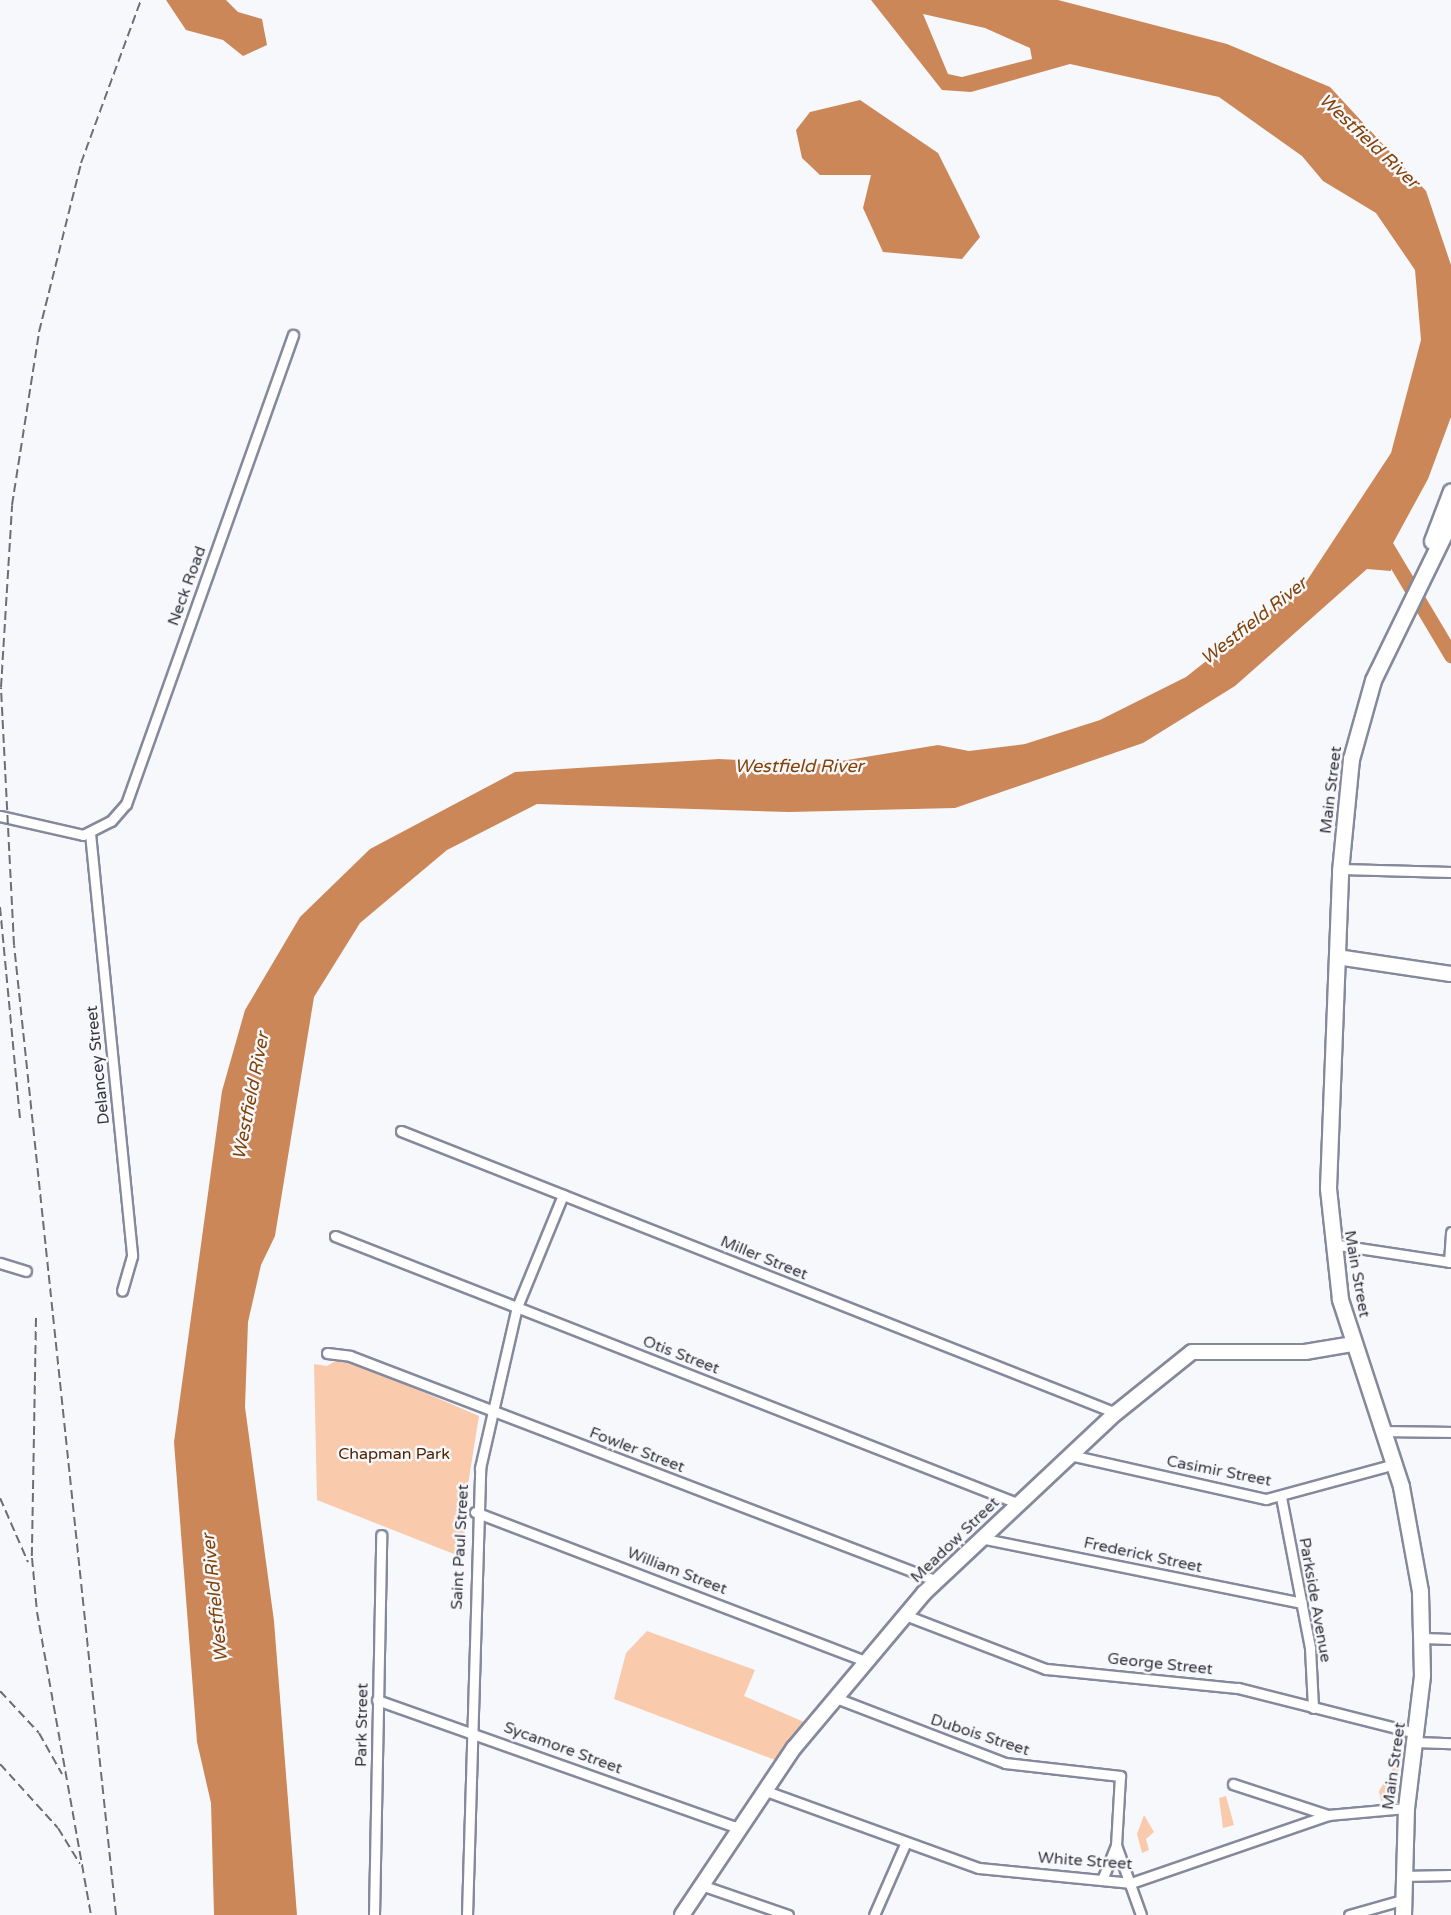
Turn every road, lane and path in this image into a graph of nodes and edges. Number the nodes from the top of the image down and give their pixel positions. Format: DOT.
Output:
graph roads {
  1 [pos="293,335"];
  2 [pos="1451,490"];
  3 [pos="1451,520"];
  4 [pos="1423,568"];
  5 [pos="0,816"];
  6 [pos="90,833"];
  7 [pos="1341,869"];
  8 [pos="1451,872"];
  9 [pos="1337,957"];
  10 [pos="1451,974"];
  11 [pos="401,1131"];
  12 [pos="563,1194"];
  13 [pos="1451,1232"];
  14 [pos="335,1236"];
  15 [pos="1332,1244"];
  16 [pos="1450,1262"];
  17 [pos="0,1263"];
  18 [pos="26,1271"];
  19 [pos="122,1291"];
  20 [pos="518,1307"];
  21 [pos="1353,1344"];
  22 [pos="327,1353"];
  23 [pos="490,1411"];
  24 [pos="1116,1413"];
  25 [pos="1384,1431"];
  26 [pos="1451,1432"];
  27 [pos="1070,1455"];
  28 [pos="1395,1464"];
  29 [pos="1281,1497"];
  30 [pos="1017,1503"];
  31 [pos="475,1512"];
  32 [pos="381,1534"];
  33 [pos="979,1537"];
  34 [pos="935,1580"];
  35 [pos="1301,1603"];
  36 [pos="905,1615"];
  37 [pos="1423,1638"];
  38 [pos="1451,1639"];
  39 [pos="866,1661"];
  40 [pos="836,1698"];
  41 [pos="377,1700"];
  42 [pos="1313,1708"];
  43 [pos="470,1730"];
  44 [pos="1416,1737"];
  45 [pos="1451,1743"];
  46 [pos="1233,1784"];
  47 [pos="766,1791"];
  48 [pos="1406,1808"];
  49 [pos="1328,1815"];
  50 [pos="739,1828"];
  51 [pos="906,1844"];
  52 [pos="1116,1845"];
  53 [pos="1451,1875"];
  54 [pos="1402,1876"];
  55 [pos="1102,1880"];
  56 [pos="1131,1883"];
  57 [pos="701,1885"];
  58 [pos="1403,1908"];
  59 [pos="374,1915"];
  60 [pos="467,1915"];
  61 [pos="682,1915"];
  62 [pos="788,1915"];
  63 [pos="874,1915"];
  64 [pos="1142,1915"];
  65 [pos="1349,1915"];
  1 -- 6 [label="street, Neck Road"];
  2 -- 4 [label="main road"];
  3 -- 4 [label="main road"];
  4 -- 7 [label="main road, Main Street"];
  5 -- 6 [label="street"];
  6 -- 19 [label="street, Delancey Street"];
  7 -- 8 [label="street"];
  7 -- 9 [label="main road, Main Street"];
  9 -- 10 [label="street"];
  9 -- 15 [label="main road, Main Street"];
  11 -- 12 [label="street, Miller Street"];
  12 -- 20 [label="street, Saint Paul Street"];
  12 -- 24 [label="street, Miller Street"];
  13 -- 16 [label="street"];
  14 -- 20 [label="street, Otis Street"];
  15 -- 16 [label="street"];
  15 -- 21 [label="main road, Main Street"];
  17 -- 18 [label="street"];
  20 -- 23 [label="street, Saint Paul Street"];
  20 -- 30 [label="street, Otis Street"];
  21 -- 24 [label="street, Meadow Street"];
  21 -- 25 [label="main road, Main Street"];
  22 -- 23 [label="street, Fowler Street"];
  23 -- 31 [label="street, Saint Paul Street"];
  23 -- 34 [label="street, Fowler Street"];
  24 -- 27 [label="street, Meadow Street"];
  25 -- 26 [label="street"];
  25 -- 28 [label="main road, Main Street"];
  27 -- 29 [label="street, Casimir Street"];
  27 -- 30 [label="street, Meadow Street"];
  28 -- 29 [label="street, Casimir Street"];
  28 -- 37 [label="main road, Main Street"];
  29 -- 35 [label="street, Parkside Avenue"];
  30 -- 33 [label="street, Meadow Street"];
  31 -- 39 [label="street, William Street"];
  31 -- 43 [label="street, Saint Paul Street"];
  32 -- 41 [label="street, Park Street"];
  33 -- 34 [label="street, Meadow Street"];
  33 -- 35 [label="street, Frederick Street"];
  34 -- 36 [label="street, Meadow Street"];
  35 -- 42 [label="street, Parkside Avenue"];
  36 -- 39 [label="street, Meadow Street"];
  36 -- 42 [label="street, George Street"];
  37 -- 38 [label="street"];
  37 -- 44 [label="main road, Main Street"];
  39 -- 40 [label="street, Meadow Street"];
  40 -- 47 [label="street, Meadow Street"];
  40 -- 52 [label="street, Dubois Street"];
  41 -- 43 [label="street, Sycamore Street"];
  41 -- 59 [label="street, Park Street"];
  42 -- 44 [label="street, George Street"];
  43 -- 50 [label="street, Sycamore Street"];
  43 -- 60 [label="street, Saint Paul Street"];
  44 -- 45 [label="street, George Street"];
  44 -- 48 [label="main road, Main Street"];
  46 -- 49 [label="street"];
  47 -- 50 [label="street, Meadow Street"];
  47 -- 51 [label="street, White Street"];
  48 -- 49 [label="street, White Street"];
  48 -- 54 [label="main road, Main Street"];
  49 -- 56 [label="street, White Street"];
  50 -- 57 [label="street, Meadow Street"];
  51 -- 55 [label="street, White Street"];
  51 -- 63 [label="street"];
  52 -- 55 [label="street"];
  52 -- 56 [label="street"];
  53 -- 54 [label="street"];
  54 -- 58 [label="main road, Main Street"];
  55 -- 56 [label="street, White Street"];
  56 -- 64 [label="street"];
  57 -- 61 [label="street, Meadow Street"];
  57 -- 62 [label="street"];
  58 -- 65 [label="street"];
}
